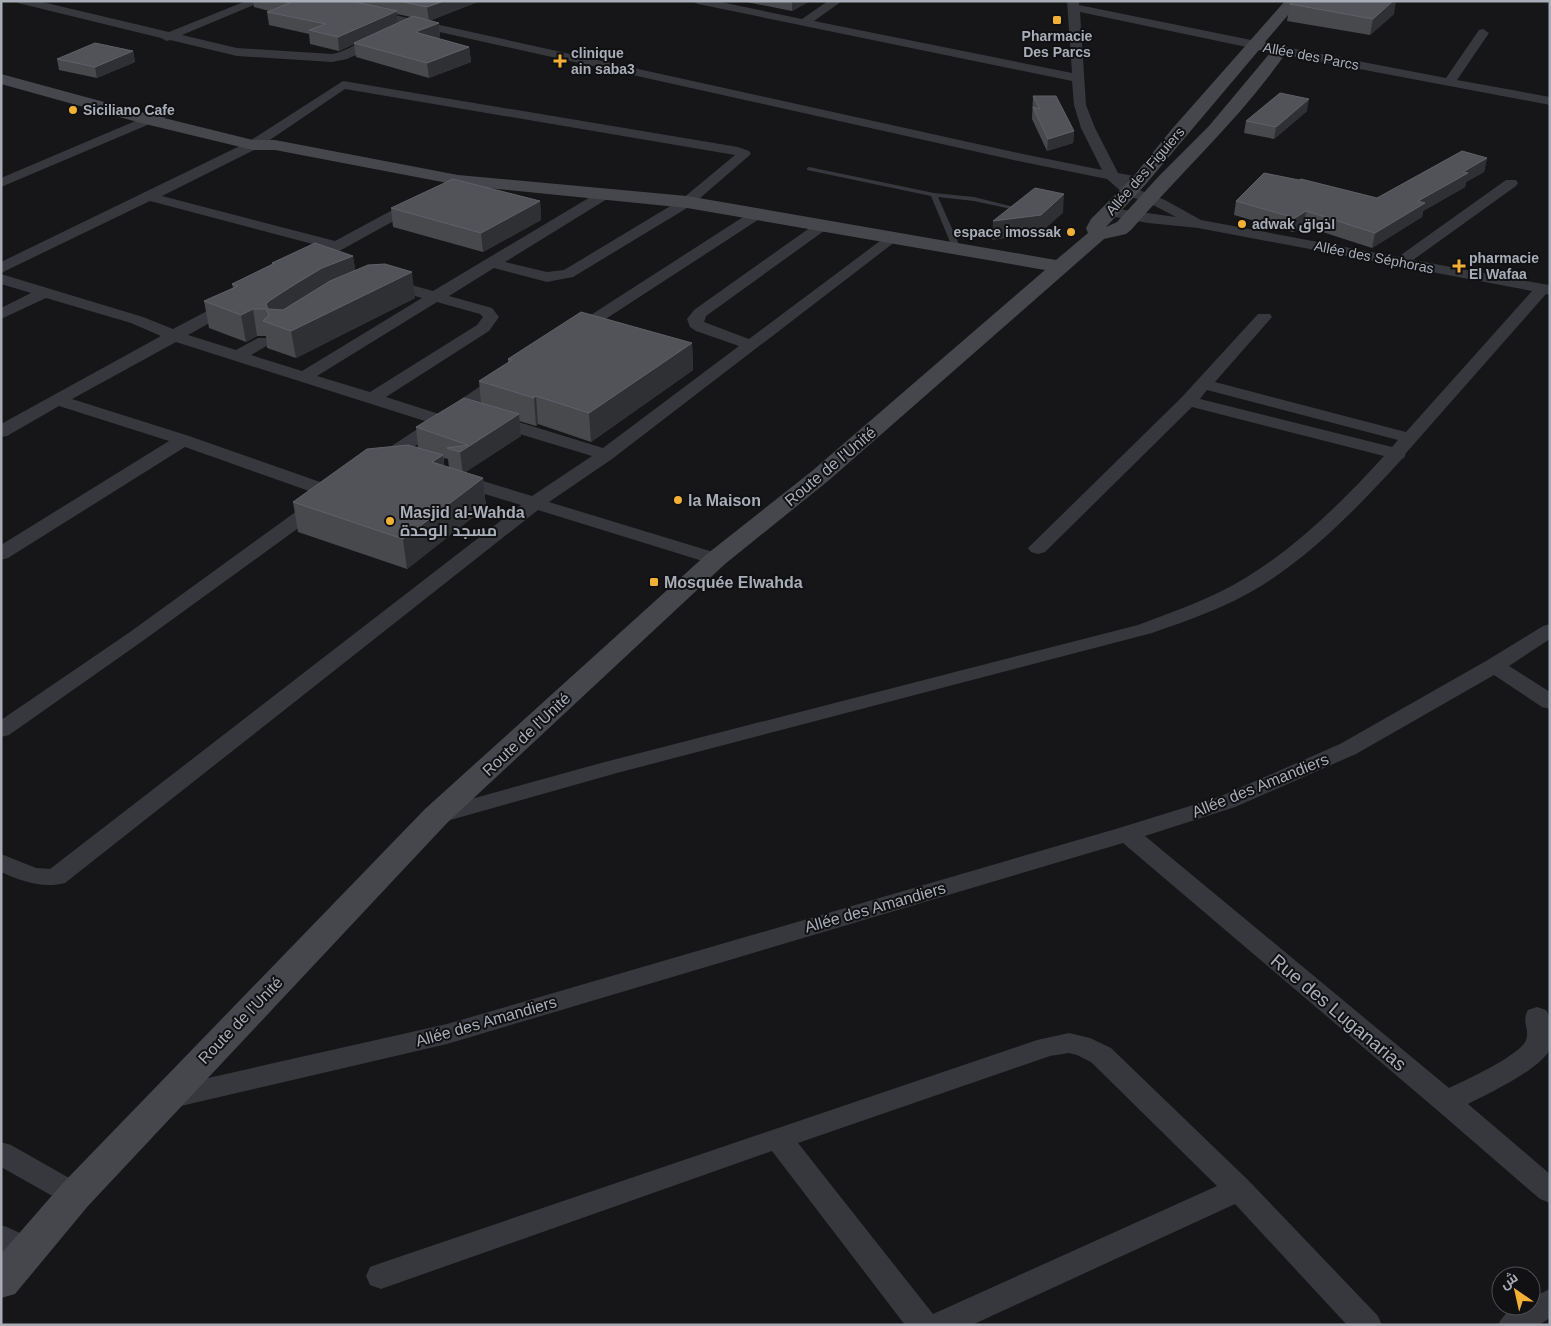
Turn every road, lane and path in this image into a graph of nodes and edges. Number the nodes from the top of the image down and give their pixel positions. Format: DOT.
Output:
graph roads {
  1 [pos="22,1"];
  2 [pos="257,1"];
  3 [pos="314,1"];
  4 [pos="698,1"];
  5 [pos="836,1"];
  6 [pos="1293,1"];
  7 [pos="1073,4"];
  8 [pos="805,22"];
  9 [pos="414,24"];
  10 [pos="1483,34"];
  11 [pos="167,37"];
  12 [pos="1256,45"];
  13 [pos="1280,50"];
  14 [pos="1,65"];
  15 [pos="1,78"];
  16 [pos="1078,78"];
  17 [pos="1450,82"];
  18 [pos="1549,99"];
  19 [pos="146,112"];
  20 [pos="126,114"];
  21 [pos="108,121"];
  22 [pos="264,143"];
  23 [pos="809,169"];
  24 [pos="1112,176"];
  25 [pos="458,180"];
  26 [pos="1,183"];
  27 [pos="1511,183"];
  28 [pos="1134,186"];
  29 [pos="607,193"];
  30 [pos="934,195"];
  31 [pos="150,197"];
  32 [pos="1149,198"];
  33 [pos="687,202"];
  34 [pos="1010,207"];
  35 [pos="759,213"];
  36 [pos="1132,216"];
  37 [pos="1104,223"];
  38 [pos="1198,224"];
  39 [pos="823,225"];
  40 [pos="893,238"];
  41 [pos="336,246"];
  42 [pos="957,249"];
  43 [pos="492,263"];
  44 [pos="1399,263"];
  45 [pos="1062,267"];
  46 [pos="1,268"];
  47 [pos="294,270"];
  48 [pos="1,279"];
  49 [pos="372,284"];
  50 [pos="1546,289"];
  51 [pos="43,292"];
  52 [pos="436,297"];
  53 [pos="243,298"];
  54 [pos="1,314"];
  55 [pos="1264,317"];
  56 [pos="176,336"];
  57 [pos="264,341"];
  58 [pos="561,341"];
  59 [pos="751,344"];
  60 [pos="237,356"];
  61 [pos="521,367"];
  62 [pos="303,377"];
  63 [pos="1204,384"];
  64 [pos="371,398"];
  65 [pos="57,400"];
  66 [pos="1188,401"];
  67 [pos="456,409"];
  68 [pos="440,420"];
  69 [pos="1,432"];
  70 [pos="183,440"];
  71 [pos="1404,446"];
  72 [pos="606,455"];
  73 [pos="386,458"];
  74 [pos="404,464"];
  75 [pos="442,475"];
  76 [pos="348,483"];
  77 [pos="535,503"];
  78 [pos="1038,548"];
  79 [pos="1,554"];
  80 [pos="716,559"];
  81 [pos="1550,630"];
  82 [pos="1494,666"];
  83 [pos="1550,702"];
  84 [pos="1,730"];
  85 [pos="436,816"];
  86 [pos="1127,834"];
  87 [pos="1,862"];
  88 [pos="1537,1017"];
  89 [pos="166,1098"];
  90 [pos="1447,1102"];
  91 [pos="778,1138"];
  92 [pos="1,1153"];
  93 [pos="1239,1190"];
  94 [pos="1550,1191"];
  95 [pos="75,1195"];
  96 [pos="1,1237"];
  97 [pos="26,1253"];
  98 [pos="381,1276"];
  99 [pos="1,1282"];
  100 [pos="1550,1302"];
  101 [pos="923,1325"];
  102 [pos="940,1325"];
  103 [pos="1367,1325"];
  104 [pos="1513,1325"];
  1 -- 11 [label="street"];
  2 -- 11 [label="street"];
  3 -- 9 [label="street"];
  4 -- 8 [label="street"];
  5 -- 8 [label="street"];
  6 -- 12 [label="street, Allée des Figuiers"];
  7 -- 12 [label="street, Allée des Parcs"];
  7 -- 16 [label="street"];
  8 -- 16 [label="street"];
  9 -- 11 [label="street"];
  9 -- 24 [label="street"];
  10 -- 17 [label="street"];
  12 -- 13 [label="street, Allée des Parcs"];
  12 -- 28 [label="street, Allée des Figuiers"];
  13 -- 17 [label="street, Allée des Parcs"];
  13 -- 32 [label="street, Allée des Figuiers"];
  14 -- 19 [label="street"];
  15 -- 20 [label="street"];
  16 -- 24 [label="street"];
  17 -- 18 [label="street, Allée des Parcs"];
  19 -- 20 [label="street"];
  19 -- 22 [label="street"];
  19 -- 22 [label="street"];
  19 -- 26 [label="street"];
  20 -- 21 [label="street"];
  22 -- 25 [label="street"];
  22 -- 31 [label="street"];
  22 -- 33 [label="street"];
  23 -- 30 [label="lane"];
  24 -- 28 [label="street"];
  25 -- 29 [label="street"];
  25 -- 41 [label="street"];
  27 -- 44 [label="street"];
  28 -- 32 [label="street, Allée des Séphoras"];
  28 -- 37 [label="street, Allée des Figuiers"];
  29 -- 33 [label="street"];
  29 -- 43 [label="street"];
  30 -- 34 [label="lane"];
  30 -- 42 [label="lane"];
  31 -- 41 [label="street"];
  31 -- 46 [label="street"];
  32 -- 36 [label="street, Allée des Figuiers"];
  32 -- 38 [label="street, Allée des Séphoras"];
  33 -- 35 [label="street"];
  33 -- 43 [label="street"];
  35 -- 39 [label="street"];
  35 -- 58 [label="street"];
  36 -- 37 [label="street, Allée des Séphoras"];
  36 -- 37 [label="street, Allée des Figuiers"];
  36 -- 38 [label="street, Allée des Séphoras"];
  37 -- 45 [label="street, Route de l'Unité"];
  38 -- 44 [label="street, Allée des Séphoras"];
  39 -- 40 [label="street"];
  39 -- 59 [label="street"];
  40 -- 42 [label="street"];
  40 -- 59 [label="street"];
  41 -- 47 [label="street"];
  42 -- 45 [label="street"];
  43 -- 52 [label="street"];
  44 -- 50 [label="street, Allée des Séphoras"];
  45 -- 80 [label="street, Route de l'Unité"];
  48 -- 51 [label="street"];
  49 -- 52 [label="street"];
  50 -- 71 [label="street"];
  51 -- 54 [label="street"];
  51 -- 56 [label="street"];
  52 -- 62 [label="street"];
  52 -- 64 [label="street"];
  53 -- 56 [label="street"];
  55 -- 63 [label="street"];
  56 -- 60 [label="street"];
  56 -- 65 [label="street"];
  57 -- 60 [label="street"];
  59 -- 72 [label="street"];
  60 -- 62 [label="street"];
  61 -- 67 [label="street"];
  62 -- 64 [label="street"];
  63 -- 66 [label="street"];
  63 -- 71 [label="street"];
  64 -- 68 [label="street"];
  65 -- 69 [label="street"];
  65 -- 70 [label="street"];
  66 -- 71 [label="street"];
  66 -- 78 [label="street"];
  67 -- 68 [label="street"];
  67 -- 72 [label="street"];
  68 -- 73 [label="street"];
  70 -- 76 [label="street"];
  70 -- 79 [label="street"];
  71 -- 85 [label="street"];
  72 -- 77 [label="street"];
  73 -- 74 [label="street"];
  73 -- 76 [label="street"];
  75 -- 77 [label="street"];
  76 -- 84 [label="street"];
  77 -- 80 [label="street"];
  77 -- 87 [label="street"];
  80 -- 85 [label="street, Route de l'Unité"];
  81 -- 82 [label="street, Allée des Amandiers"];
  82 -- 83 [label="street"];
  82 -- 86 [label="street, Allée des Amandiers"];
  85 -- 89 [label="street, Route de l'Unité"];
  86 -- 89 [label="street, Allée des Amandiers"];
  86 -- 90 [label="street, Rue des Luganarias"];
  88 -- 90 [label="street"];
  89 -- 95 [label="street, Route de l'Unité"];
  90 -- 94 [label="street, Rue des Luganarias"];
  91 -- 93 [label="street"];
  91 -- 98 [label="street"];
  91 -- 101 [label="street"];
  92 -- 95 [label="street"];
  93 -- 102 [label="street"];
  93 -- 103 [label="street"];
  95 -- 97 [label="street, Route de l'Unité"];
  96 -- 97 [label="street"];
  97 -- 99 [label="street, Route de l'Unité"];
  100 -- 104 [label="street"];
}
